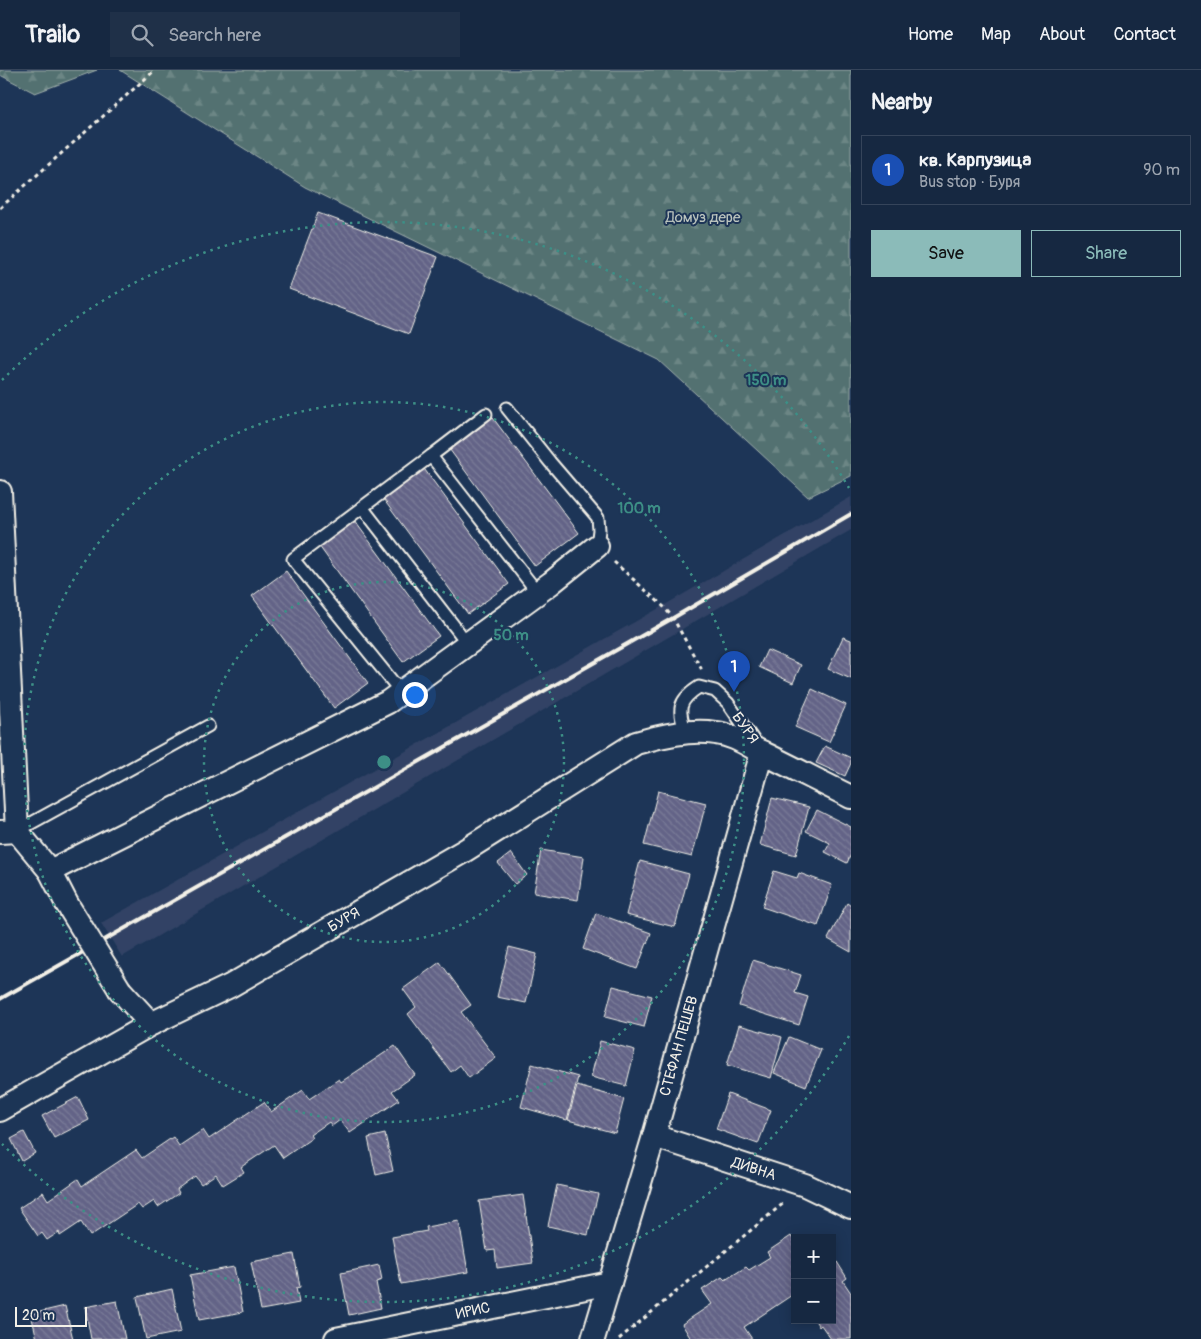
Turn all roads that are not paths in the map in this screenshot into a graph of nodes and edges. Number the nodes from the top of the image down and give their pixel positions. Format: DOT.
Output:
graph roads {
  1 [pos="507,408"];
  2 [pos="486,414"];
  3 [pos="430,456"];
  4 [pos="0,492"];
  5 [pos="362,507"];
  6 [pos="597,546"];
  7 [pos="538,593"];
  8 [pos="468,644"];
  9 [pos="400,692"];
  10 [pos="208,726"];
  11 [pos="686,733"];
  12 [pos="762,752"];
  13 [pos="851,797"];
  14 [pos="9,831"];
  15 [pos="50,871"];
  16 [pos="152,1024"];
  17 [pos="0,1110"];
  18 [pos="654,1136"];
  19 [pos="851,1207"];
  20 [pos="610,1283"];
  21 [pos="336,1339"];
  22 [pos="593,1339"];
  1 -- 6 [label="lane"];
  2 -- 3 [label="lane"];
  3 -- 5 [label="lane"];
  3 -- 7 [label="lane"];
  4 -- 14 [label="street"];
  5 -- 8 [label="lane"];
  5 -- 9 [label="lane"];
  6 -- 7 [label="street"];
  7 -- 8 [label="street"];
  8 -- 9 [label="street"];
  9 -- 15 [label="street"];
  10 -- 14 [label="lane"];
  11 -- 12 [label="street, БУРЯ"];
  11 -- 12 [label="lane, БУРЯ"];
  11 -- 16 [label="street, БУРЯ"];
  12 -- 13 [label="street, БУРЯ"];
  12 -- 18 [label="street, СТЕФАН ПЕШЕВ"];
  14 -- 15 [label="street"];
  15 -- 16 [label="street, bridge"];
  16 -- 17 [label="street, БУРЯ"];
  18 -- 19 [label="street, ДИВНА"];
  18 -- 20 [label="street, СТЕФАН ПЕШЕВ"];
  20 -- 21 [label="street, ИРИС"];
  20 -- 22 [label="street, СТЕФАН ПЕШЕВ"];
}
